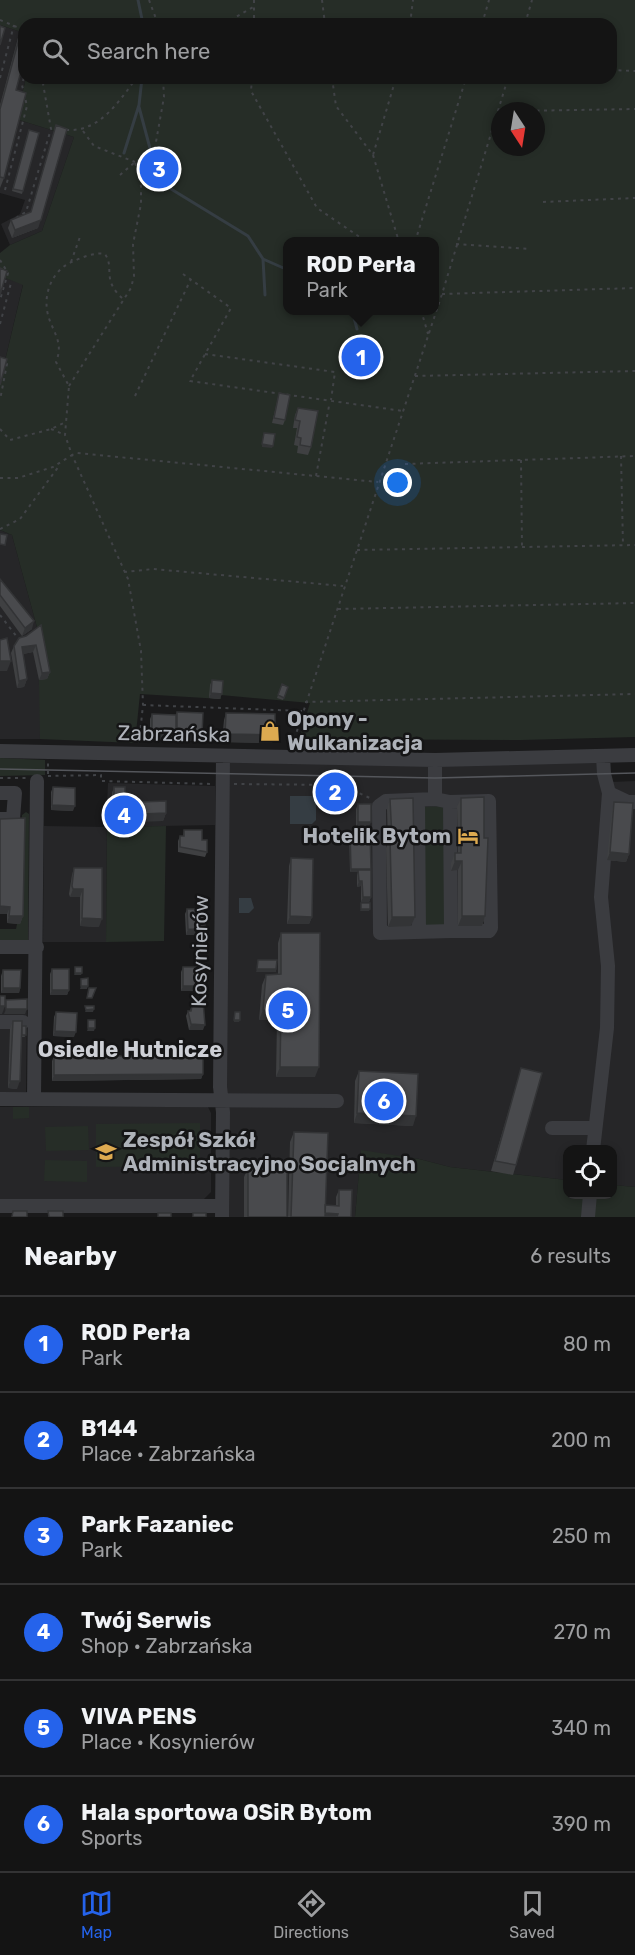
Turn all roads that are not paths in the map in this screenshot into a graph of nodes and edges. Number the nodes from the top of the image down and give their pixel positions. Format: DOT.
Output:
graph roads {
  1 [pos="0,751"];
  2 [pos="635,755"];
  3 [pos="223,756"];
  4 [pos="603,756"];
  5 [pos="435,760"];
  6 [pos="43,778"];
  7 [pos="0,793"];
  8 [pos="609,793"];
  9 [pos="435,799"];
  10 [pos="418,801"];
  11 [pos="450,802"];
  12 [pos="635,802"];
  13 [pos="14,806"];
  14 [pos="37,806"];
  15 [pos="0,819"];
  16 [pos="419,931"];
  17 [pos="451,931"];
  18 [pos="0,947"];
  19 [pos="37,947"];
  20 [pos="0,1022"];
  21 [pos="23,1022"];
  22 [pos="221,1098"];
  23 [pos="0,1099"];
  24 [pos="34,1099"];
  25 [pos="337,1101"];
  26 [pos="552,1128"];
  27 [pos="595,1128"];
  28 [pos="593,1145"];
  29 [pos="590,1199"];
  30 [pos="0,1206"];
  31 [pos="70,1211"];
  32 [pos="222,1211"];
  33 [pos="588,1217"];
  1 -- 3 [label="street, Zabrzańska"];
  2 -- 4 [label="street, Zabrzańska"];
  3 -- 5 [label="street, Zabrzańska"];
  3 -- 22 [label="street, Kosynierów"];
  4 -- 5 [label="street, Zabrzańska"];
  4 -- 8 [label="street"];
  5 -- 9 [label="street"];
  6 -- 14 [label="street"];
  7 -- 13 [label="street"];
  8 -- 12 [label="street"];
  8 -- 27 [label="street"];
  9 -- 10 [label="street"];
  9 -- 11 [label="street"];
  10 -- 16 [label="street"];
  10 -- 16 [label="street"];
  11 -- 17 [label="street"];
  11 -- 17 [label="street"];
  13 -- 14 [label="street"];
  13 -- 15 [label="street"];
  14 -- 19 [label="street"];
  16 -- 17 [label="street"];
  18 -- 19 [label="street"];
  19 -- 24 [label="street"];
  20 -- 21 [label="street"];
  22 -- 24 [label="street"];
  22 -- 25 [label="street"];
  22 -- 32 [label="street, Kosynierów"];
  23 -- 24 [label="street"];
  26 -- 27 [label="street"];
  27 -- 28 [label="street"];
  29 -- 33 [label="street"];
  30 -- 31 [label="street"];
  31 -- 32 [label="street"];
}
